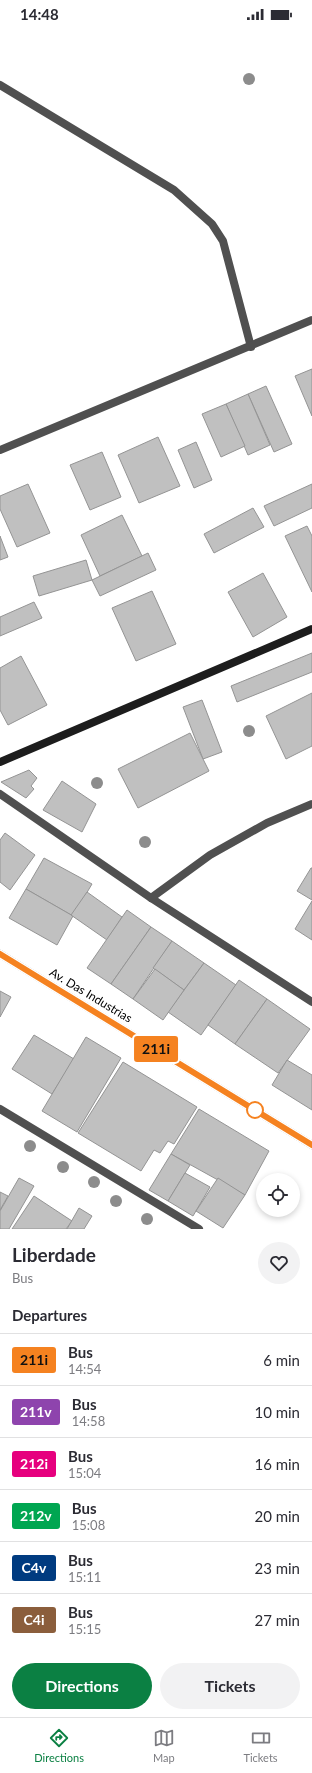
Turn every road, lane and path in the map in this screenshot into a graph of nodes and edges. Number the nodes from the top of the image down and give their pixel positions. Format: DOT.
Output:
graph roads {
  1 [pos="0,85"];
  2 [pos="312,320"];
  3 [pos="251,347"];
  4 [pos="0,450"];
  5 [pos="312,629"];
  6 [pos="0,762"];
  7 [pos="0,794"];
  8 [pos="312,804"];
  9 [pos="151,898"];
  10 [pos="0,954"];
  11 [pos="312,1002"];
  12 [pos="0,1109"];
  13 [pos="312,1145"];
  14 [pos="199,1229"];
  1 -- 3 [label="street"];
  2 -- 3 [label="street"];
  3 -- 4 [label="street"];
  5 -- 6 [label="main road"];
  7 -- 9 [label="street"];
  8 -- 9 [label="street"];
  9 -- 11 [label="street"];
  10 -- 13 [label="main road, Av. Das Industrias"];
  12 -- 14 [label="street"];
}
